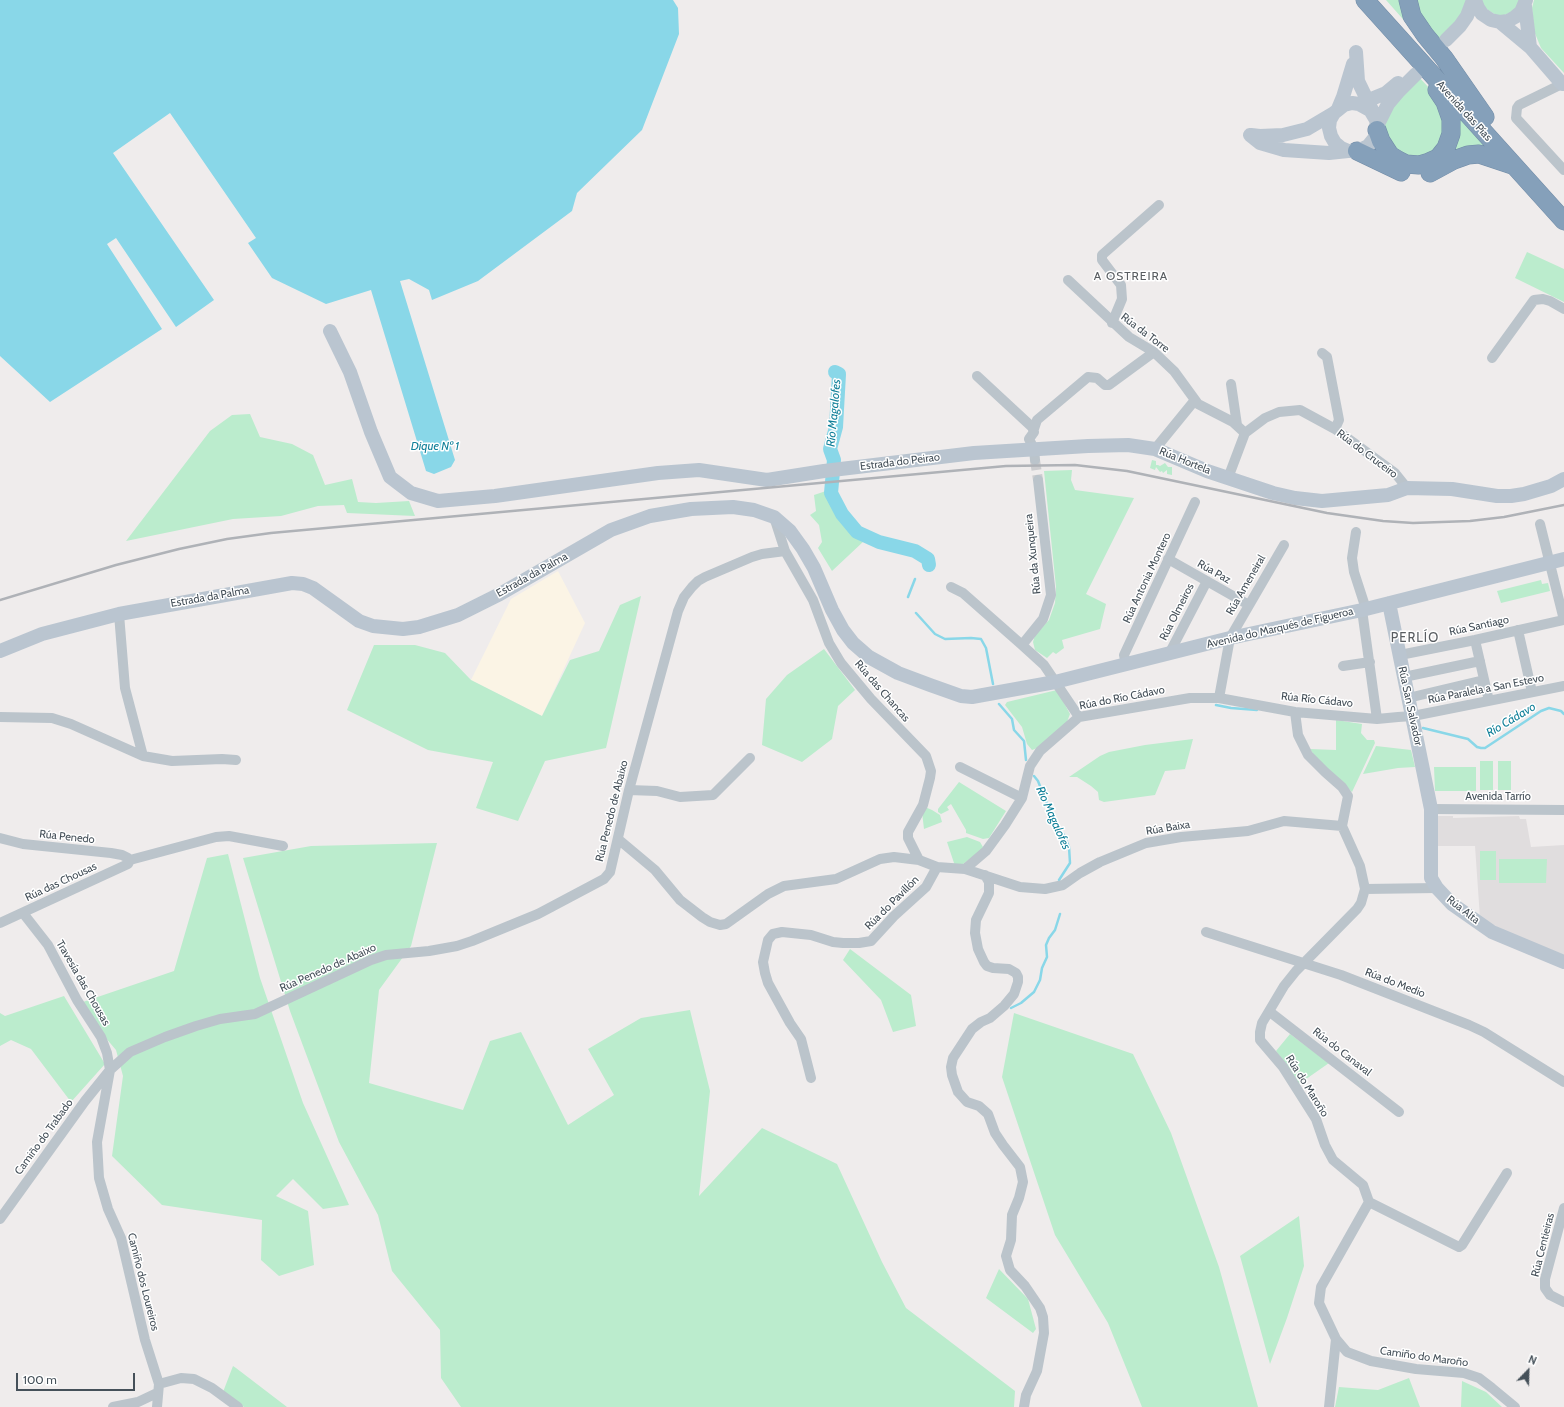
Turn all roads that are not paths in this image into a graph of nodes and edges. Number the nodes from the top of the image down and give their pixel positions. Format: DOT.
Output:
graph roads {
  1 [pos="1365,0"];
  2 [pos="1378,0"];
  3 [pos="1408,0"];
  4 [pos="1474,0"];
  5 [pos="1526,3"];
  6 [pos="1494,20"];
  7 [pos="1530,47"];
  8 [pos="1415,68"];
  9 [pos="1563,85"];
  10 [pos="1363,102"];
  11 [pos="1336,111"];
  12 [pos="1485,117"];
  13 [pos="1376,124"];
  14 [pos="1353,151"];
  15 [pos="1514,166"];
  16 [pos="1564,170"];
  17 [pos="1564,204"];
  18 [pos="1159,206"];
  19 [pos="1564,221"];
  20 [pos="1068,280"];
  21 [pos="1564,309"];
  22 [pos="1112,323"];
  23 [pos="330,330"];
  24 [pos="1154,352"];
  25 [pos="1322,353"];
  26 [pos="1492,358"];
  27 [pos="977,376"];
  28 [pos="1231,384"];
  29 [pos="1195,400"];
  30 [pos="1237,425"];
  31 [pos="1034,429"];
  32 [pos="1334,429"];
  33 [pos="1245,432"];
  34 [pos="1155,449"];
  35 [pos="1035,454"];
  36 [pos="1228,478"];
  37 [pos="1564,479"];
  38 [pos="1038,480"];
  39 [pos="1407,488"];
  40 [pos="1196,502"];
  41 [pos="774,517"];
  42 [pos="1540,524"];
  43 [pos="1356,532"];
  44 [pos="1284,545"];
  45 [pos="785,551"];
  46 [pos="1564,559"];
  47 [pos="1168,560"];
  48 [pos="1549,562"];
  49 [pos="1207,581"];
  50 [pos="951,587"];
  51 [pos="1389,603"];
  52 [pos="1249,605"];
  53 [pos="1364,609"];
  54 [pos="119,614"];
  55 [pos="1564,620"];
  56 [pos="1518,630"];
  57 [pos="1230,638"];
  58 [pos="1475,640"];
  59 [pos="1022,645"];
  60 [pos="0,651"];
  61 [pos="1169,654"];
  62 [pos="1400,655"];
  63 [pos="1480,661"];
  64 [pos="1370,662"];
  65 [pos="1126,665"];
  66 [pos="1343,666"];
  67 [pos="1404,677"];
  68 [pos="1484,680"];
  69 [pos="1056,682"];
  70 [pos="1564,686"];
  71 [pos="1532,692"];
  72 [pos="995,693"];
  73 [pos="1219,698"];
  74 [pos="1408,698"];
  75 [pos="1489,701"];
  76 [pos="1295,712"];
  77 [pos="1413,716"];
  78 [pos="0,717"];
  79 [pos="1079,717"];
  80 [pos="1377,718"];
  81 [pos="143,756"];
  82 [pos="750,758"];
  83 [pos="236,760"];
  84 [pos="960,768"];
  85 [pos="629,790"];
  86 [pos="1022,798"];
  87 [pos="1431,809"];
  88 [pos="1564,810"];
  89 [pos="1342,826"];
  90 [pos="0,838"];
  91 [pos="618,839"];
  92 [pos="283,846"];
  93 [pos="130,860"];
  94 [pos="919,860"];
  95 [pos="937,867"];
  96 [pos="965,869"];
  97 [pos="985,875"];
  98 [pos="1437,888"];
  99 [pos="1365,889"];
  100 [pos="23,913"];
  101 [pos="0,923"];
  102 [pos="1206,932"];
  103 [pos="1564,962"];
  104 [pos="1304,964"];
  105 [pos="1270,1012"];
  106 [pos="110,1070"];
  107 [pos="811,1078"];
  108 [pos="1564,1082"];
  109 [pos="1399,1112"];
  110 [pos="1507,1173"];
  111 [pos="1370,1202"];
  112 [pos="1564,1208"];
  113 [pos="0,1219"];
  114 [pos="1564,1302"];
  115 [pos="1336,1339"];
  116 [pos="158,1389"];
  117 [pos="113,1407"];
  118 [pos="156,1407"];
  119 [pos="238,1407"];
  120 [pos="1024,1407"];
  121 [pos="1329,1407"];
  122 [pos="1515,1407"];
  1 -- 8 [label="highway, Avenida das Pías"];
  2 -- 12 [label="highway, Avenida das Pías"];
  3 -- 12 [label="highway"];
  4 -- 6 [label="street"];
  4 -- 6 [label="street"];
  5 -- 6 [label="street"];
  5 -- 7 [label="street"];
  6 -- 7 [label="street"];
  7 -- 9 [label="street"];
  8 -- 10 [label="street"];
  8 -- 13 [label="street"];
  8 -- 13 [label="highway"];
  8 -- 15 [label="highway, Avenida das Pías"];
  9 -- 16 [label="street"];
  10 -- 11 [label="street"];
  10 -- 11 [label="street"];
  10 -- 13 [label="street"];
  11 -- 14 [label="street"];
  11 -- 14 [label="street"];
  12 -- 17 [label="highway, Avenida das Pías"];
  13 -- 14 [label="street"];
  14 -- 15 [label="highway"];
  15 -- 19 [label="highway, Avenida das Pías"];
  18 -- 22 [label="street"];
  20 -- 22 [label="street, Rúa da Torre"];
  21 -- 26 [label="street"];
  22 -- 24 [label="street, Rúa da Torre"];
  23 -- 35 [label="street, Estrada do Peirao"];
  24 -- 29 [label="street, Rúa da Torre"];
  24 -- 31 [label="street"];
  25 -- 32 [label="street"];
  27 -- 31 [label="street"];
  28 -- 30 [label="street"];
  29 -- 30 [label="street, Rúa da Torre"];
  29 -- 34 [label="street"];
  30 -- 33 [label="street, Rúa da Torre"];
  31 -- 35 [label="street"];
  32 -- 33 [label="street, Rúa do Cruceiro"];
  32 -- 39 [label="street, Rúa do Cruceiro"];
  33 -- 36 [label="street"];
  34 -- 35 [label="street, Rúa Hortela"];
  34 -- 36 [label="street, Rúa Hortela"];
  36 -- 39 [label="street, Rúa Hortela"];
  37 -- 39 [label="street"];
  38 -- 59 [label="street, Rúa da Xunqueira"];
  40 -- 47 [label="street, Rúa Antonia Montero"];
  41 -- 45 [label="street, Rúa das Chancas"];
  41 -- 54 [label="street, Estrada da Palma"];
  41 -- 72 [label="street, Estrada da Palma"];
  42 -- 48 [label="street"];
  43 -- 53 [label="street"];
  44 -- 52 [label="street, Rúa Ameneiral"];
  45 -- 85 [label="street, Rúa Penedo de Abaixo"];
  45 -- 94 [label="street, Rúa das Chancas"];
  46 -- 48 [label="street, Avenida do Marqués de Figueroa"];
  47 -- 49 [label="street, Rúa Paz"];
  47 -- 65 [label="street, Rúa Antonia Montero"];
  48 -- 51 [label="street, Avenida do Marqués de Figueroa"];
  48 -- 55 [label="street"];
  49 -- 52 [label="street, Rúa Paz"];
  49 -- 61 [label="street, Rúa Olmeiros"];
  50 -- 59 [label="street"];
  51 -- 53 [label="street, Avenida do Marqués de Figueroa"];
  51 -- 62 [label="street, Rúa San Salvador"];
  52 -- 57 [label="street, Rúa Ameneiral"];
  53 -- 57 [label="street, Avenida do Marqués de Figueroa"];
  53 -- 64 [label="street"];
  54 -- 60 [label="street, Estrada da Palma"];
  54 -- 81 [label="street"];
  55 -- 56 [label="street, Rúa Santiago"];
  56 -- 58 [label="street, Rúa Santiago"];
  56 -- 71 [label="street"];
  57 -- 61 [label="street, Avenida do Marqués de Figueroa"];
  57 -- 73 [label="street, Rúa Ameneiral"];
  58 -- 62 [label="street, Rúa Santiago"];
  58 -- 63 [label="street"];
  59 -- 69 [label="street"];
  61 -- 65 [label="street, Avenida do Marqués de Figueroa"];
  62 -- 67 [label="street, Rúa San Salvador"];
  63 -- 67 [label="street"];
  63 -- 68 [label="street"];
  64 -- 66 [label="street"];
  64 -- 80 [label="street"];
  65 -- 69 [label="street, Avenida do Marqués de Figueroa"];
  67 -- 74 [label="street, Rúa San Salvador"];
  68 -- 74 [label="street"];
  68 -- 75 [label="street"];
  69 -- 72 [label="street, Avenida do Marqués de Figueroa"];
  69 -- 79 [label="street"];
  70 -- 71 [label="street, Rúa Paralela a San Estevo"];
  71 -- 75 [label="street, Rúa Paralela a San Estevo"];
  73 -- 76 [label="street, Rúa Río Cádavo"];
  73 -- 79 [label="street, Rúa do Río Cádavo"];
  74 -- 77 [label="street, Rúa San Salvador"];
  75 -- 77 [label="street, Rúa Paralela a San Estevo"];
  76 -- 80 [label="street, Rúa Río Cádavo"];
  76 -- 89 [label="street"];
  77 -- 80 [label="street, Rúa Río Cádavo"];
  77 -- 87 [label="street, Rúa San Salvador"];
  78 -- 81 [label="street"];
  79 -- 86 [label="street, Rúa do Río Cádavo"];
  81 -- 83 [label="street"];
  82 -- 85 [label="street"];
  84 -- 86 [label="street"];
  85 -- 91 [label="street, Rúa Penedo de Abaixo"];
  86 -- 96 [label="street, Rúa do Río Cádavo"];
  87 -- 88 [label="street, Avenida Tarrío"];
  87 -- 98 [label="street, Rúa Alta"];
  89 -- 97 [label="street, Rúa Baixa"];
  89 -- 99 [label="street"];
  90 -- 93 [label="street, Rúa Penedo"];
  91 -- 94 [label="street"];
  91 -- 106 [label="street, Rúa Penedo de Abaixo"];
  92 -- 93 [label="street, Rúa das Chousas"];
  93 -- 100 [label="street, Rúa das Chousas"];
  94 -- 95 [label="street"];
  95 -- 96 [label="street, Rúa Baixa"];
  95 -- 107 [label="street, Rúa do Pavillón"];
  96 -- 97 [label="street, Rúa Baixa"];
  97 -- 120 [label="street"];
  98 -- 99 [label="street"];
  98 -- 103 [label="street, Rúa Alta"];
  99 -- 104 [label="street, Rúa do Maroño"];
  100 -- 101 [label="street, Rúa das Chousas"];
  100 -- 106 [label="street, Travesía das Chousas"];
  102 -- 104 [label="street, Rúa do Medio"];
  104 -- 105 [label="street, Rúa do Maroño"];
  104 -- 108 [label="street, Rúa do Medio"];
  105 -- 109 [label="street, Rúa do Canaval"];
  105 -- 111 [label="street, Rúa do Maroño"];
  106 -- 113 [label="street, Camiño do Trabado"];
  106 -- 116 [label="street, Camiño dos Loureiros"];
  110 -- 111 [label="street"];
  111 -- 115 [label="street, Camiño do Maroño"];
  112 -- 114 [label="street, Rúa Centieiras"];
  115 -- 121 [label="street"];
  115 -- 122 [label="street, Camiño do Maroño"];
  116 -- 117 [label="street"];
  116 -- 118 [label="street, Camiño dos Loureiros"];
  116 -- 119 [label="street"];
}
